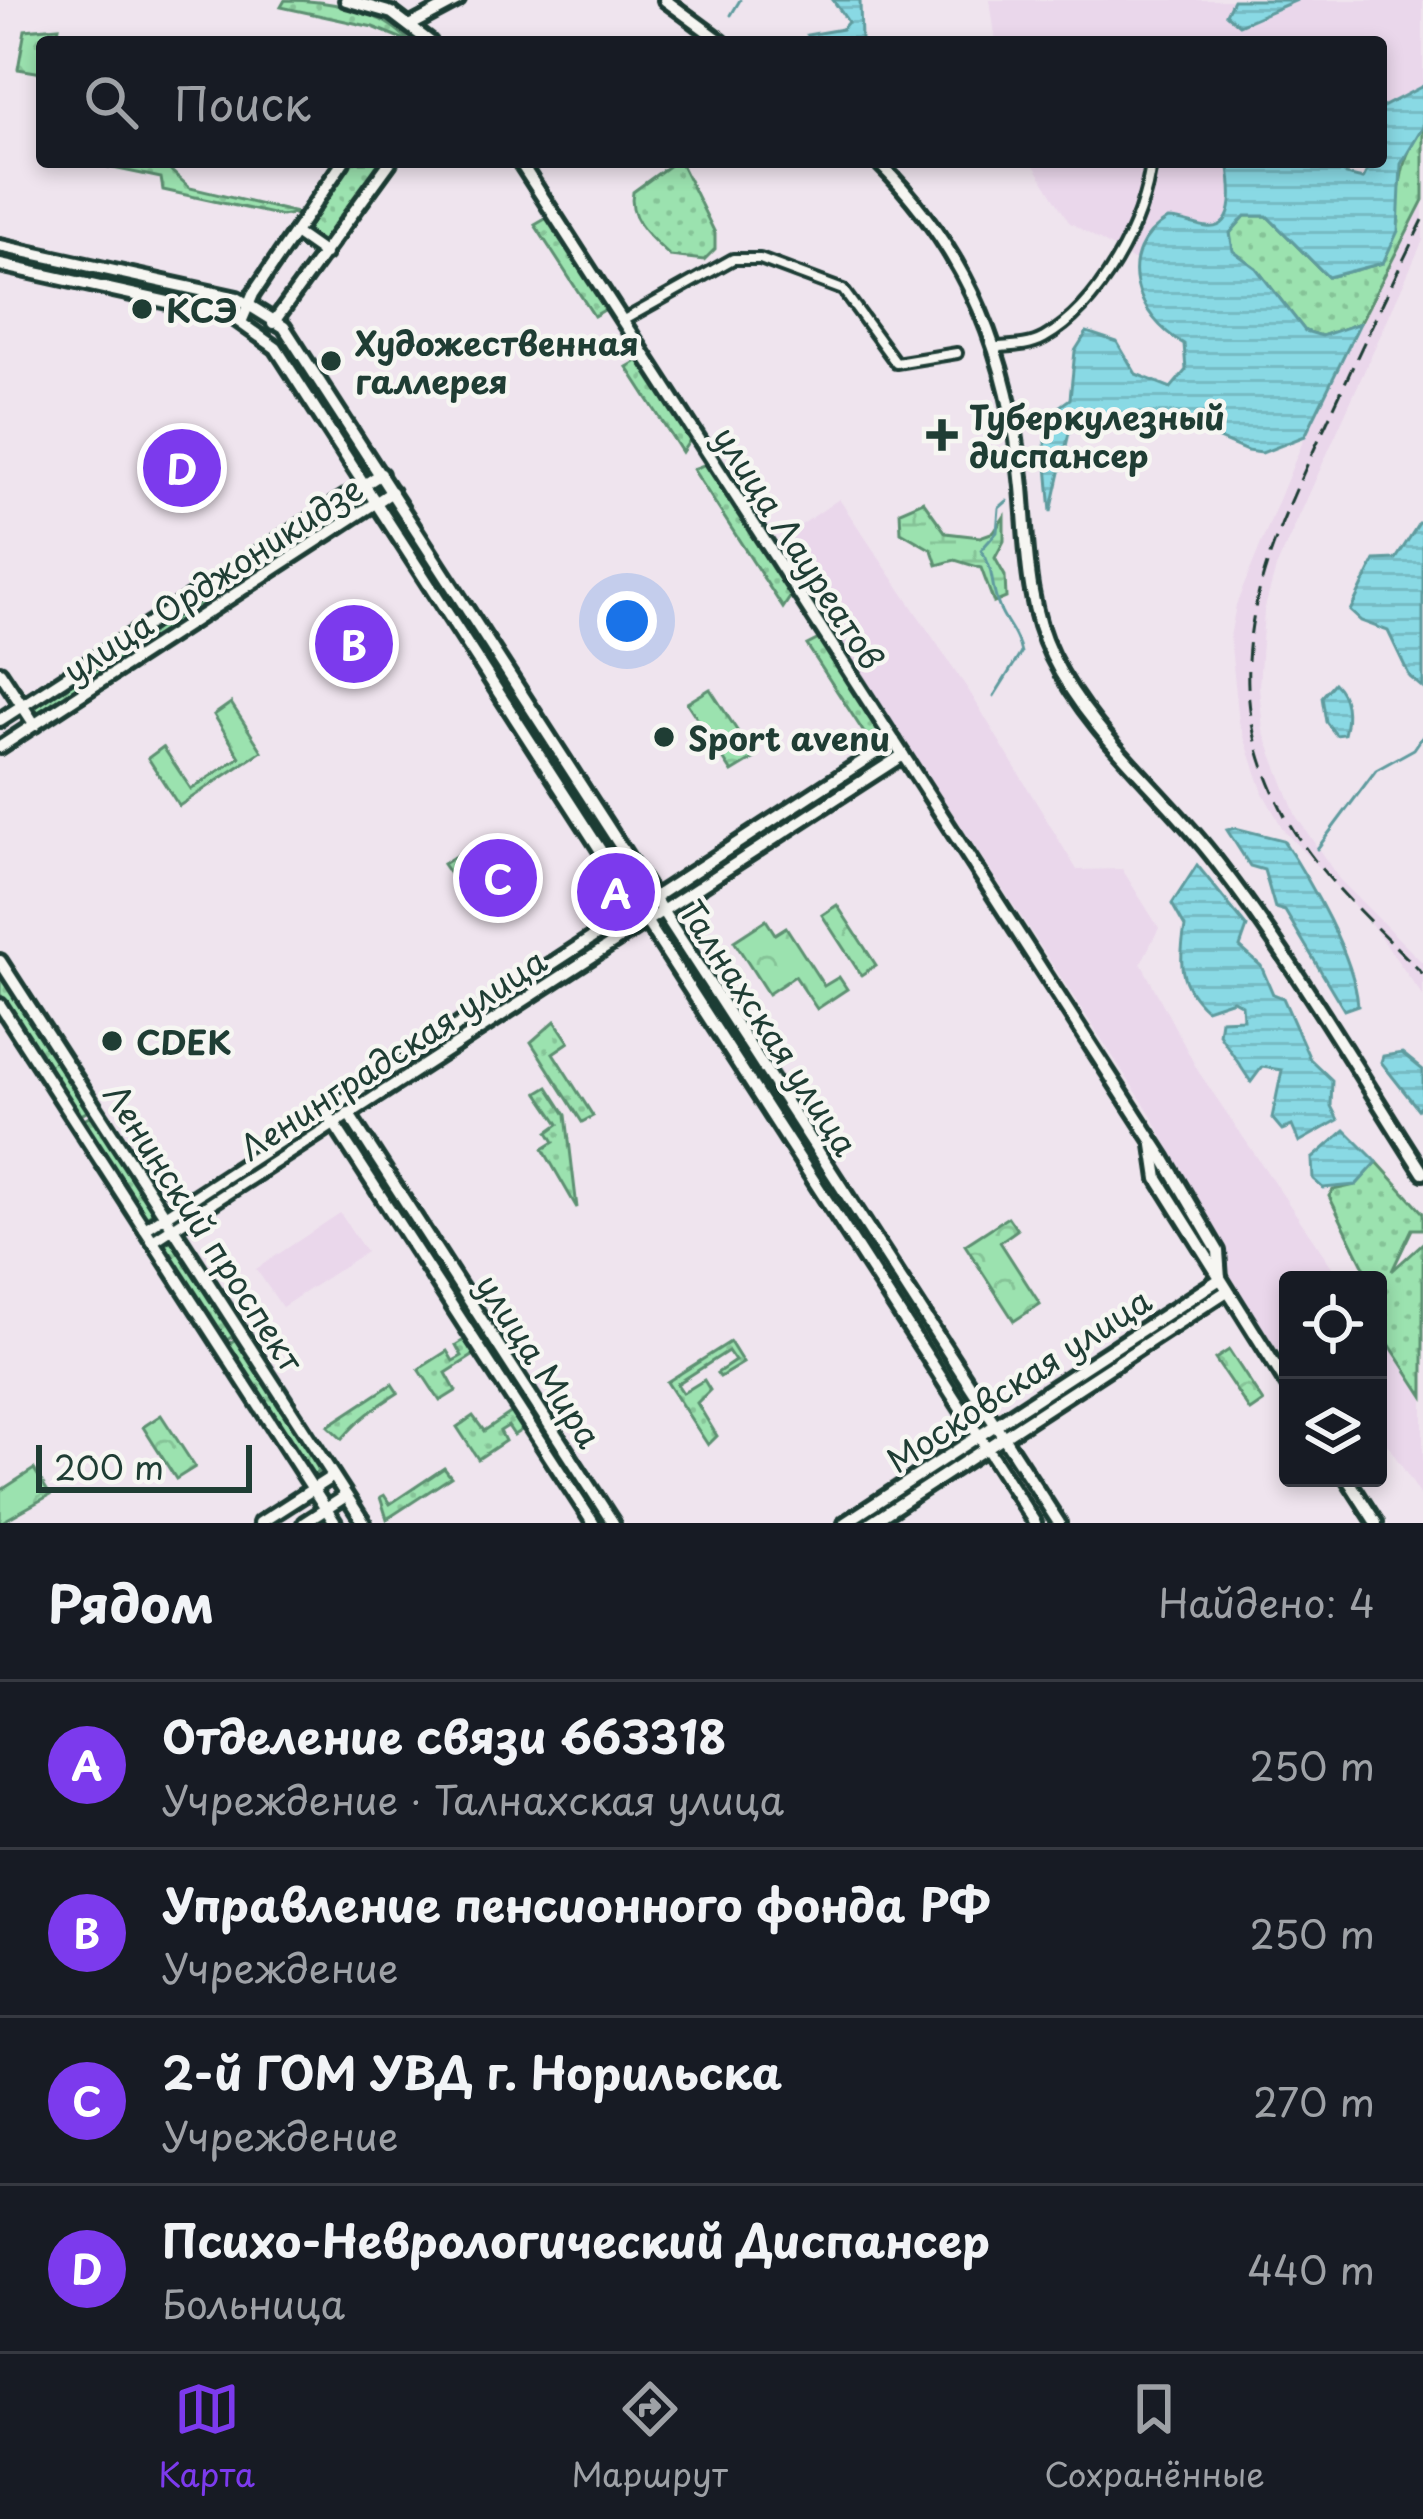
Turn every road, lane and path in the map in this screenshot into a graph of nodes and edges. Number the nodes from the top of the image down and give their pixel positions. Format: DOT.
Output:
graph roads {
  1 [pos="346,0"];
  2 [pos="458,0"];
  3 [pos="665,0"];
  4 [pos="411,26"];
  5 [pos="422,36"];
  6 [pos="714,36"];
  7 [pos="339,168"];
  8 [pos="386,168"];
  9 [pos="524,168"];
  10 [pos="883,168"];
  11 [pos="1150,168"];
  12 [pos="295,232"];
  13 [pos="0,246"];
  14 [pos="326,254"];
  15 [pos="0,265"];
  16 [pos="248,302"];
  17 [pos="242,320"];
  18 [pos="276,320"];
  19 [pos="622,321"];
  20 [pos="262,334"];
  21 [pos="997,347"];
  22 [pos="957,353"];
  23 [pos="381,473"];
  24 [pos="364,485"];
  25 [pos="392,492"];
  26 [pos="376,503"];
  27 [pos="0,671"];
  28 [pos="22,706"];
  29 [pos="0,720"];
  30 [pos="35,725"];
  31 [pos="894,741"];
  32 [pos="0,748"];
  33 [pos="903,755"];
  34 [pos="655,897"];
  35 [pos="638,908"];
  36 [pos="663,910"];
  37 [pos="646,921"];
  38 [pos="0,961"];
  39 [pos="0,1005"];
  40 [pos="340,1102"];
  41 [pos="326,1112"];
  42 [pos="348,1114"];
  43 [pos="334,1124"];
  44 [pos="1423,1173"];
  45 [pos="169,1222"];
  46 [pos="421,1226"];
  47 [pos="149,1235"];
  48 [pos="407,1236"];
  49 [pos="1224,1285"];
  50 [pos="1284,1379"];
  51 [pos="1000,1431"];
  52 [pos="983,1442"];
  53 [pos="333,1476"];
  54 [pos="1353,1487"];
  55 [pos="313,1489"];
  56 [pos="346,1496"];
  57 [pos="326,1509"];
  58 [pos="260,1523"];
  59 [pos="304,1523"];
  60 [pos="335,1523"];
  61 [pos="364,1523"];
  62 [pos="593,1523"];
  63 [pos="613,1523"];
  64 [pos="845,1523"];
  65 [pos="871,1523"];
  66 [pos="1035,1523"];
  67 [pos="1059,1523"];
  68 [pos="1376,1523"];
  1 -- 4 [label="street"];
  2 -- 4 [label="street"];
  3 -- 6 [label="street"];
  4 -- 5 [label="street"];
  7 -- 12 [label="street"];
  8 -- 14 [label="street"];
  9 -- 19 [label="street, улица Лауреатов"];
  10 -- 21 [label="street"];
  11 -- 21 [label="street"];
  12 -- 14 [label="street"];
  12 -- 16 [label="street"];
  13 -- 16 [label="street"];
  14 -- 18 [label="street"];
  15 -- 17 [label="street"];
  16 -- 17 [label="street"];
  16 -- 18 [label="street"];
  17 -- 20 [label="street"];
  18 -- 20 [label="street"];
  18 -- 23 [label="street, Талнахская улица"];
  19 -- 22 [label="street"];
  19 -- 31 [label="street, улица Лауреатов"];
  20 -- 24 [label="street, Талнахская улица"];
  21 -- 44 [label="street"];
  23 -- 24 [label="street, улица Орджоникидзе"];
  23 -- 25 [label="street, Талнахская улица"];
  24 -- 26 [label="street, Талнахская улица"];
  24 -- 28 [label="street, улица Орджоникидзе"];
  25 -- 26 [label="street, улица Орджоникидзе"];
  25 -- 34 [label="street, Талнахская улица"];
  26 -- 30 [label="street, улица Орджоникидзе"];
  26 -- 35 [label="street, Талнахская улица"];
  27 -- 28 [label="street"];
  28 -- 29 [label="street, улица Орджоникидзе"];
  28 -- 30 [label="street"];
  30 -- 32 [label="street, улица Орджоникидзе"];
  31 -- 33 [label="street, улица Лауреатов"];
  31 -- 34 [label="street, Ленинградская улица"];
  33 -- 36 [label="street, Ленинградская улица"];
  33 -- 49 [label="street, улица Лауреатов"];
  34 -- 35 [label="street, Ленинградская улица"];
  34 -- 36 [label="street, Талнахская улица"];
  35 -- 37 [label="street, Талнахская улица"];
  35 -- 40 [label="street, Ленинградская улица"];
  36 -- 37 [label="street, Ленинградская улица"];
  36 -- 51 [label="street, Талнахская улица"];
  37 -- 42 [label="street, Ленинградская улица"];
  37 -- 52 [label="street, Талнахская улица"];
  38 -- 45 [label="street, Ленинский проспект"];
  39 -- 47 [label="street, Ленинский проспект"];
  40 -- 41 [label="street, Ленинградская улица"];
  40 -- 42 [label="street, улица Мира"];
  41 -- 43 [label="street, улица Мира"];
  41 -- 45 [label="street, Ленинградская улица"];
  42 -- 43 [label="street, Ленинградская улица"];
  42 -- 46 [label="street, улица Мира"];
  43 -- 45 [label="street, Ленинградская улица"];
  43 -- 48 [label="street, улица Мира"];
  45 -- 47 [label="street, Ленинградская улица"];
  45 -- 53 [label="street, Ленинский проспект"];
  46 -- 48 [label="street"];
  46 -- 63 [label="street, улица Мира"];
  47 -- 55 [label="street, Ленинский проспект"];
  48 -- 62 [label="street, улица Мира"];
  49 -- 50 [label="street, улица Лауреатов"];
  49 -- 51 [label="street, Московская улица"];
  51 -- 52 [label="street, Московская улица"];
  51 -- 67 [label="street, Талнахская улица"];
  52 -- 64 [label="street, Московская улица"];
  52 -- 65 [label="street, Московская улица"];
  52 -- 66 [label="street, Талнахская улица"];
  53 -- 55 [label="street"];
  53 -- 56 [label="street, Ленинский проспект"];
  54 -- 68 [label="street"];
  55 -- 57 [label="street, Ленинский проспект"];
  55 -- 58 [label="street"];
  56 -- 57 [label="street"];
  56 -- 61 [label="street, Ленинский проспект"];
  57 -- 59 [label="street"];
  57 -- 60 [label="street, Ленинский проспект"];
}
